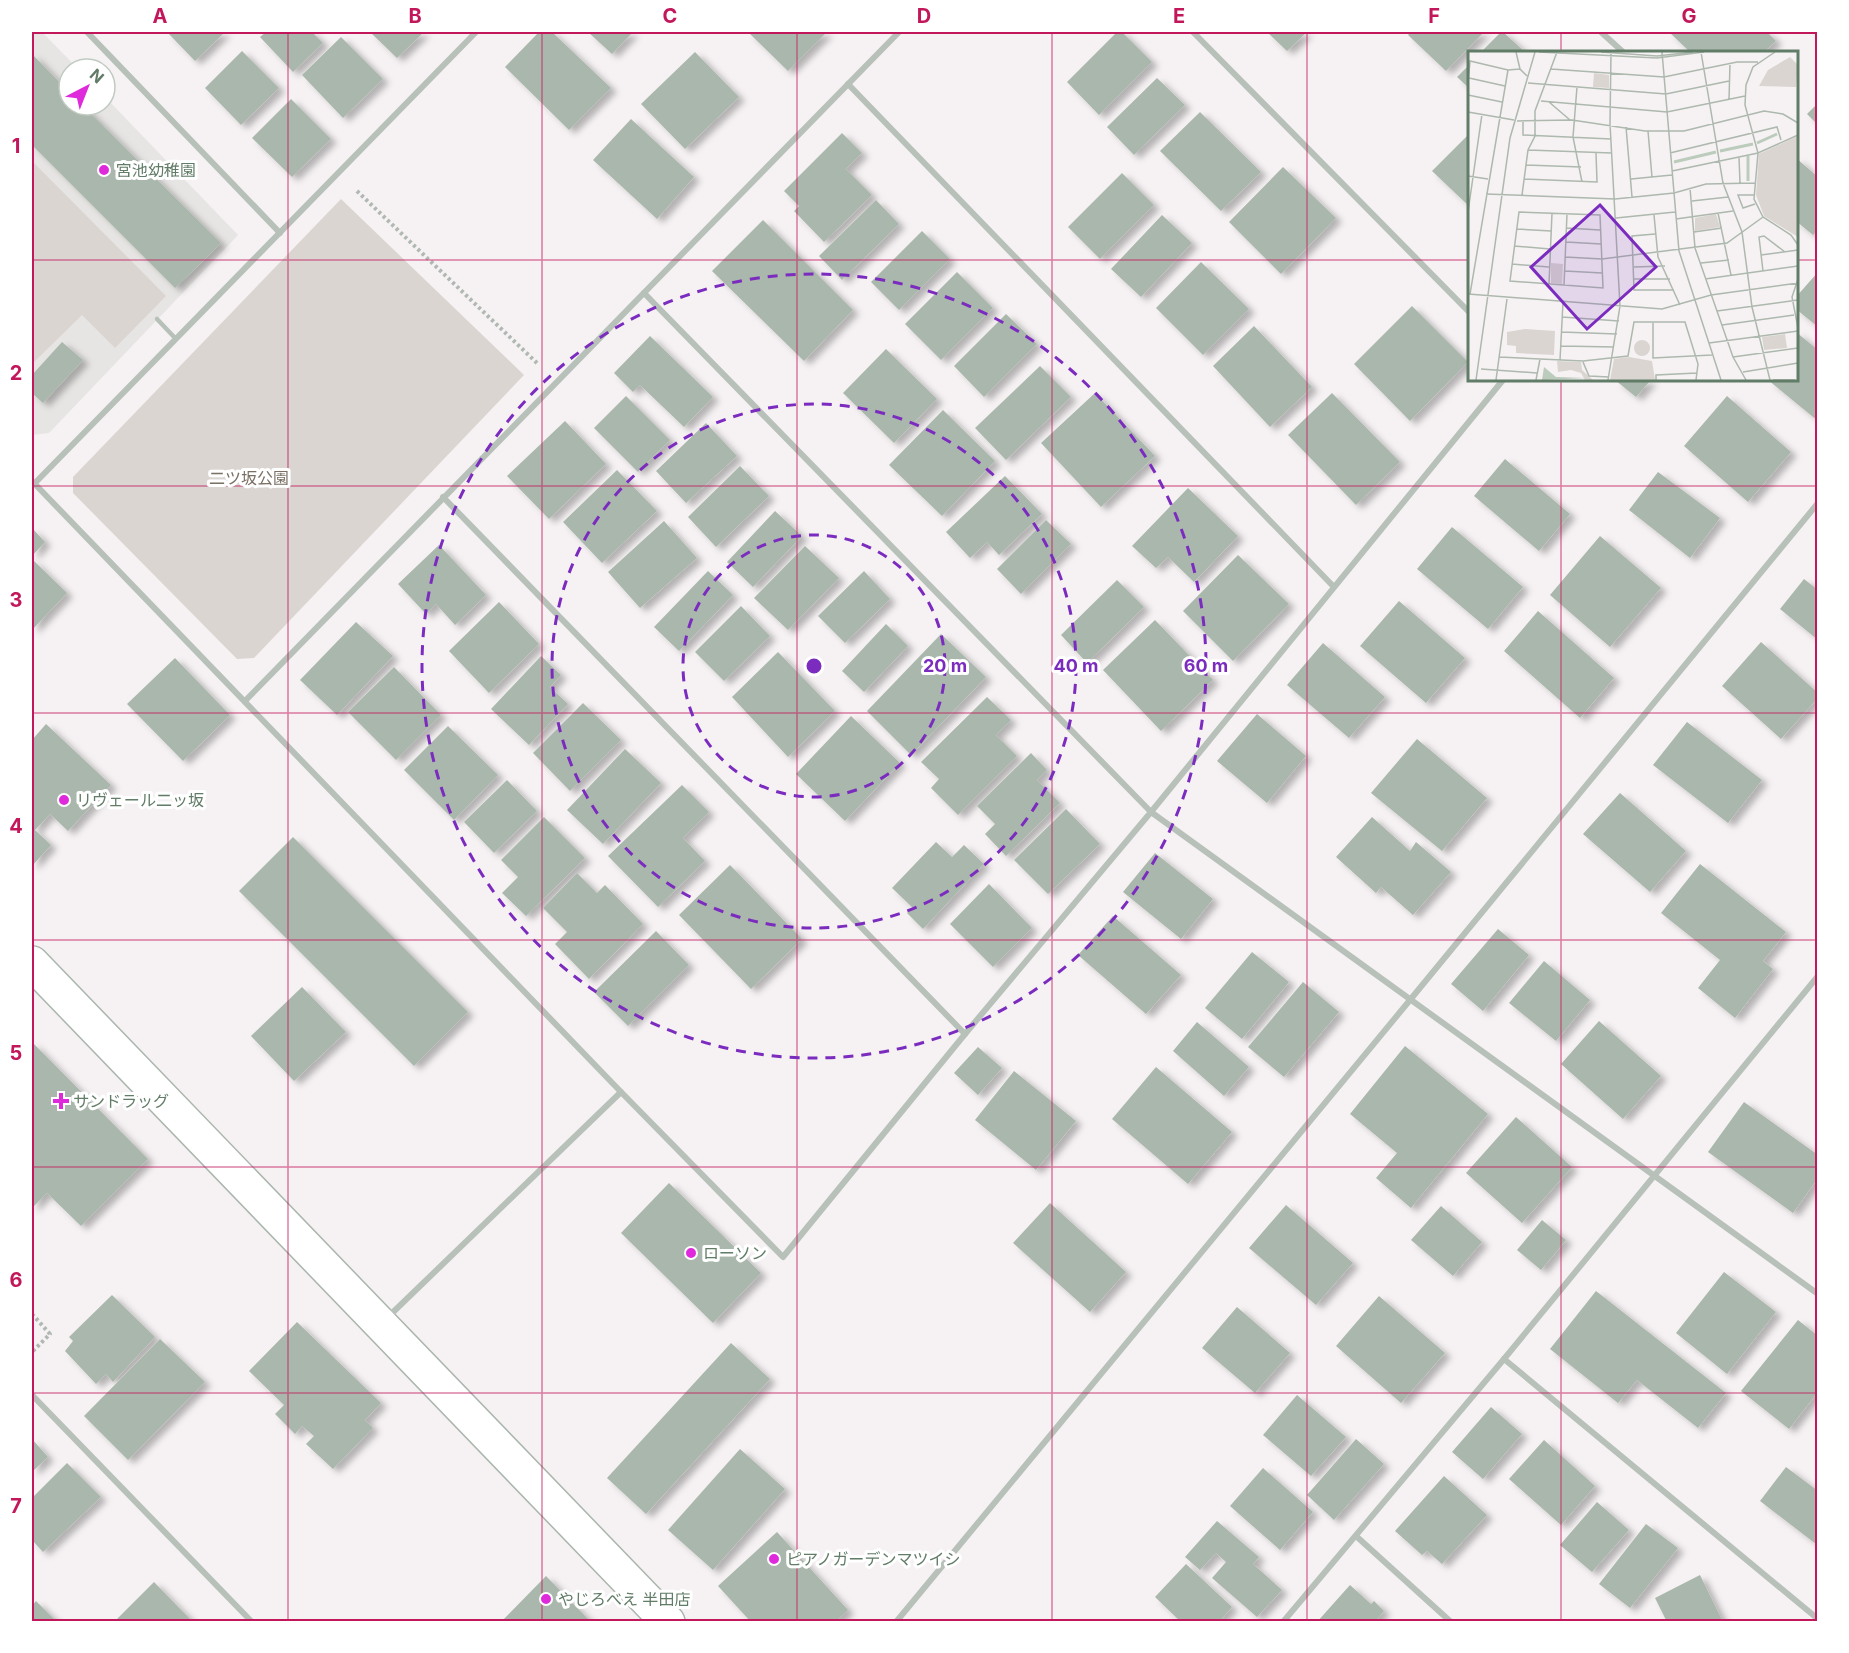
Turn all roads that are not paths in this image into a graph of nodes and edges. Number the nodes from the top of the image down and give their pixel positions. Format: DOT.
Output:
graph roads {
  1 [pos="87,32"];
  2 [pos="476,32"];
  3 [pos="899,32"];
  4 [pos="1193,32"];
  5 [pos="1601,32"];
  6 [pos="1622,51"];
  7 [pos="848,84"];
  8 [pos="280,234"];
  9 [pos="645,293"];
  10 [pos="1468,311"];
  11 [pos="157,320"];
  12 [pos="176,339"];
  13 [pos="1502,381"];
  14 [pos="33,483"];
  15 [pos="443,497"];
  16 [pos="1818,503"];
  17 [pos="1333,586"];
  18 [pos="245,701"];
  19 [pos="1151,812"];
  20 [pos="32,963"];
  21 [pos="1818,976"];
  22 [pos="1410,1000"];
  23 [pos="965,1034"];
  24 [pos="621,1092"];
  25 [pos="1654,1177"];
  26 [pos="1818,1294"];
  27 [pos="381,1324"];
  28 [pos="1504,1359"];
  29 [pos="32,1395"];
  30 [pos="1356,1536"];
  31 [pos="1818,1618"];
  32 [pos="252,1622"];
  33 [pos="668,1622"];
  34 [pos="896,1622"];
  35 [pos="1282,1622"];
  36 [pos="1451,1622"];
  1 -- 8 [label="street"];
  2 -- 8 [label="street"];
  3 -- 7 [label="street"];
  4 -- 10 [label="street"];
  5 -- 6 [label="street"];
  7 -- 9 [label="street"];
  7 -- 17 [label="street"];
  8 -- 12 [label="street"];
  9 -- 15 [label="street"];
  9 -- 19 [label="street"];
  11 -- 12 [label="lane"];
  12 -- 14 [label="street"];
  13 -- 17 [label="street"];
  14 -- 18 [label="street"];
  15 -- 18 [label="street"];
  15 -- 23 [label="street"];
  16 -- 22 [label="street"];
  17 -- 19 [label="street"];
  18 -- 24 [label="street"];
  19 -- 22 [label="street"];
  19 -- 23 [label="street"];
  20 -- 27 [label="street"];
  21 -- 25 [label="street"];
  22 -- 25 [label="street"];
  22 -- 34 [label="street"];
  23 -- 24 [label="street"];
  24 -- 27 [label="street"];
  25 -- 26 [label="street"];
  25 -- 28 [label="street"];
  27 -- 33 [label="street"];
  28 -- 30 [label="street"];
  28 -- 31 [label="street"];
  29 -- 32 [label="street"];
  30 -- 35 [label="street"];
  30 -- 36 [label="street"];
}
